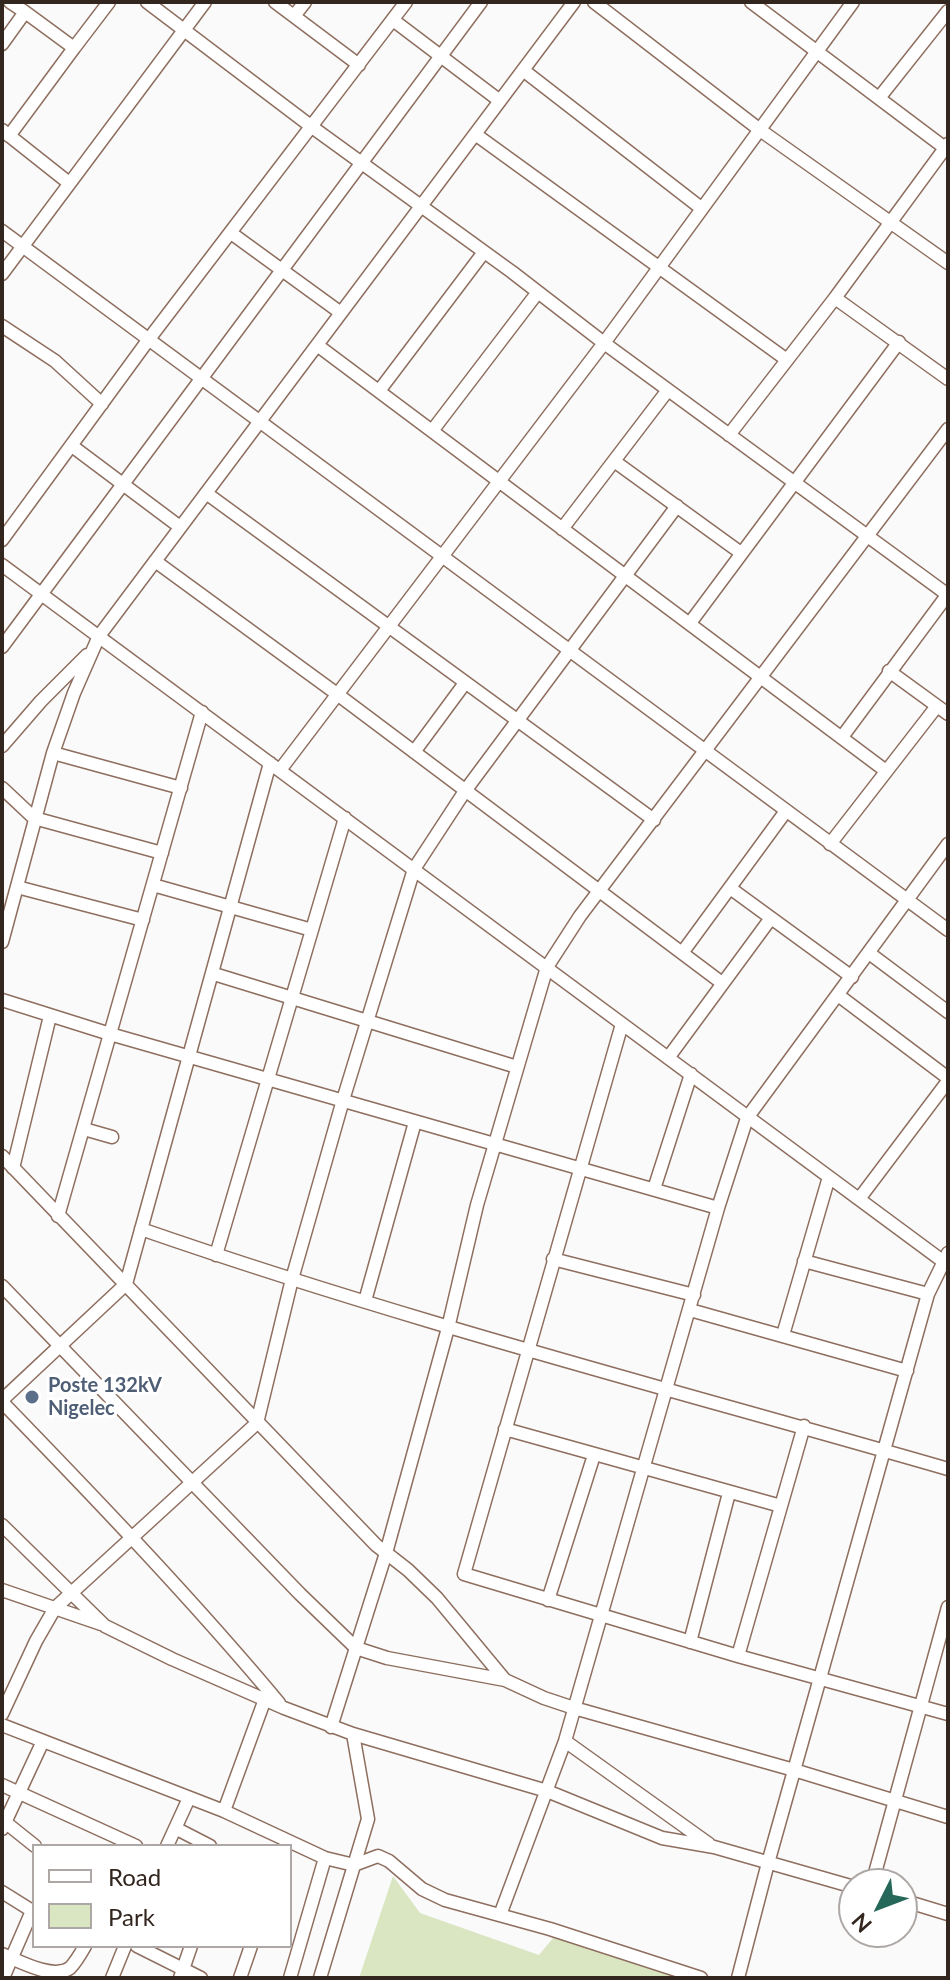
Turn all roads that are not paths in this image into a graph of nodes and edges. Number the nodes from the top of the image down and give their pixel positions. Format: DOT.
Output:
graph roads {
  1 [pos="10,2"];
  2 [pos="109,2"];
  3 [pos="147,2"];
  4 [pos="205,2"];
  5 [pos="275,2"];
  6 [pos="305,2"];
  7 [pos="406,2"];
  8 [pos="481,2"];
  9 [pos="574,2"];
  10 [pos="594,2"];
  11 [pos="751,2"];
  12 [pos="853,2"];
  13 [pos="948,11"];
  14 [pos="25,12"];
  15 [pos="294,16"];
  16 [pos="393,20"];
  17 [pos="186,30"];
  18 [pos="2,44"];
  19 [pos="74,48"];
  20 [pos="817,51"];
  21 [pos="440,55"];
  22 [pos="359,65"];
  23 [pos="523,70"];
  24 [pos="879,98"];
  25 [pos="500,101"];
  26 [pos="312,127"];
  27 [pos="760,130"];
  28 [pos="6,133"];
  29 [pos="475,134"];
  30 [pos="946,146"];
  31 [pos="359,163"];
  32 [pos="69,183"];
  33 [pos="421,206"];
  34 [pos="701,208"];
  35 [pos="891,221"];
  36 [pos="2,231"];
  37 [pos="231,233"];
  38 [pos="22,246"];
  39 [pos="484,252"];
  40 [pos="948,263"];
  41 [pos="660,268"];
  42 [pos="280,270"];
  43 [pos="2,274"];
  44 [pos="538,292"];
  45 [pos="835,298"];
  46 [pos="341,313"];
  47 [pos="2,326"];
  48 [pos="149,339"];
  49 [pos="899,342"];
  50 [pos="604,343"];
  51 [pos="317,345"];
  52 [pos="787,360"];
  53 [pos="202,377"];
  54 [pos="948,379"];
  55 [pos="668,390"];
  56 [pos="379,391"];
  57 [pos="102,404"];
  58 [pos="259,421"];
  59 [pos="948,429"];
  60 [pos="432,431"];
  61 [pos="729,435"];
  62 [pos="72,446"];
  63 [pos="614,461"];
  64 [pos="499,481"];
  65 [pos="797,483"];
  66 [pos="123,484"];
  67 [pos="206,493"];
  68 [pos="677,506"];
  69 [pos="180,527"];
  70 [pos="562,529"];
  71 [pos="868,536"];
  72 [pos="2,540"];
  73 [pos="741,553"];
  74 [pos="443,557"];
  75 [pos="155,561"];
  76 [pos="2,565"];
  77 [pos="625,576"];
  78 [pos="42,594"];
  79 [pos="948,595"];
  80 [pos="690,623"];
  81 [pos="389,628"];
  82 [pos="99,636"];
  83 [pos="2,647"];
  84 [pos="93,650"];
  85 [pos="570,651"];
  86 [pos="889,671"];
  87 [pos="760,675"];
  88 [pos="465,683"];
  89 [pos="337,694"];
  90 [pos="943,710"];
  91 [pos="202,712"];
  92 [pos="517,721"];
  93 [pos="842,737"];
  94 [pos="2,746"];
  95 [pos="705,751"];
  96 [pos="414,752"];
  97 [pos="53,753"];
  98 [pos="275,767"];
  99 [pos="886,771"];
  100 [pos="2,788"];
  101 [pos="181,788"];
  102 [pos="465,791"];
  103 [pos="786,811"];
  104 [pos="34,818"];
  105 [pos="345,818"];
  106 [pos="654,820"];
  107 [pos="830,844"];
  108 [pos="948,844"];
  109 [pos="162,853"];
  110 [pos="414,869"];
  111 [pos="153,885"];
  112 [pos="17,887"];
  113 [pos="730,888"];
  114 [pos="600,892"];
  115 [pos="907,901"];
  116 [pos="232,908"];
  117 [pos="771,918"];
  118 [pos="143,920"];
  119 [pos="312,930"];
  120 [pos="948,930"];
  121 [pos="2,942"];
  122 [pos="682,953"];
  123 [pos="869,953"];
  124 [pos="547,967"];
  125 [pos="214,974"];
  126 [pos="852,977"];
  127 [pos="722,983"];
  128 [pos="838,995"];
  129 [pos="292,998"];
  130 [pos="2,1000"];
  131 [pos="948,1012"];
  132 [pos="50,1016"];
  133 [pos="367,1021"];
  134 [pos="622,1024"];
  135 [pos="110,1034"];
  136 [pos="190,1056"];
  137 [pos="668,1058"];
  138 [pos="517,1067"];
  139 [pos="691,1074"];
  140 [pos="269,1079"];
  141 [pos="948,1079"];
  142 [pos="343,1100"];
  143 [pos="747,1118"];
  144 [pos="415,1122"];
  145 [pos="84,1129"];
  146 [pos="112,1137"];
  147 [pos="495,1145"];
  148 [pos="2,1156"];
  149 [pos="580,1167"];
  150 [pos="13,1168"];
  151 [pos="829,1177"];
  152 [pos="654,1189"];
  153 [pos="859,1199"];
  154 [pos="718,1208"];
  155 [pos="58,1216"];
  156 [pos="141,1229"];
  157 [pos="216,1255"];
  158 [pos="553,1259"];
  159 [pos="946,1260"];
  160 [pos="804,1261"];
  161 [pos="292,1279"];
  162 [pos="126,1284"];
  163 [pos="2,1286"];
  164 [pos="928,1294"];
  165 [pos="694,1295"];
  166 [pos="365,1301"];
  167 [pos="690,1310"];
  168 [pos="448,1328"];
  169 [pos="783,1335"];
  170 [pos="62,1345"];
  171 [pos="527,1351"];
  172 [pos="907,1371"];
  173 [pos="668,1389"];
  174 [pos="2,1401"];
  175 [pos="257,1423"];
  176 [pos="804,1426"];
  177 [pos="505,1429"];
  178 [pos="884,1450"];
  179 [pos="594,1455"];
  180 [pos="645,1469"];
  181 [pos="948,1469"];
  182 [pos="193,1482"];
  183 [pos="729,1493"];
  184 [pos="781,1506"];
  185 [pos="2,1525"];
  186 [pos="132,1538"];
  187 [pos="386,1553"];
  188 [pos="2,1590"];
  189 [pos="71,1593"];
  190 [pos="548,1600"];
  191 [pos="948,1607"];
  192 [pos="55,1608"];
  193 [pos="601,1616"];
  194 [pos="105,1626"];
  195 [pos="690,1642"];
  196 [pos="356,1648"];
  197 [pos="738,1656"];
  198 [pos="820,1678"];
  199 [pos="505,1680"];
  200 [pos="265,1699"];
  201 [pos="921,1706"];
  202 [pos="284,1708"];
  203 [pos="574,1708"];
  204 [pos="2,1714"];
  205 [pos="948,1714"];
  206 [pos="2,1725"];
  207 [pos="331,1727"];
  208 [pos="353,1734"];
  209 [pos="43,1741"];
  210 [pos="565,1741"];
  211 [pos="794,1770"];
  212 [pos="2,1785"];
  213 [pos="547,1791"];
  214 [pos="20,1793"];
  215 [pos="189,1798"];
  216 [pos="893,1801"];
  217 [pos="224,1811"];
  218 [pos="948,1817"];
  219 [pos="4,1826"];
  220 [pos="177,1829"];
  221 [pos="273,1840"];
  222 [pos="32,1844"];
  223 [pos="132,1844"];
  224 [pos="168,1844"];
  225 [pos="206,1844"];
  226 [pos="292,1847"];
  227 [pos="714,1847"];
  228 [pos="325,1858"];
  229 [pos="768,1863"];
  230 [pos="354,1865"];
  231 [pos="876,1868"];
  232 [pos="838,1883"];
  233 [pos="2,1892"];
  234 [pos="918,1905"];
  235 [pos="32,1911"];
  236 [pos="32,1914"];
  237 [pos="948,1914"];
  238 [pos="500,1915"];
  239 [pos="84,1948"];
  240 [pos="124,1948"];
  241 [pos="140,1948"];
  242 [pos="190,1948"];
  243 [pos="250,1948"];
  244 [pos="6,1956"];
  245 [pos="182,1974"];
  246 [pos="3,1978"];
  247 [pos="112,1978"];
  248 [pos="201,1978"];
  249 [pos="240,1978"];
  250 [pos="290,1978"];
  251 [pos="320,1978"];
  252 [pos="701,1978"];
  253 [pos="738,1978"];
  1 -- 14 [label="street"];
  2 -- 19 [label="street"];
  3 -- 17 [label="street"];
  4 -- 17 [label="street"];
  5 -- 15 [label="street"];
  6 -- 15 [label="street"];
  7 -- 16 [label="street"];
  8 -- 21 [label="street"];
  9 -- 23 [label="street"];
  10 -- 27 [label="street"];
  11 -- 20 [label="street"];
  12 -- 20 [label="street"];
  13 -- 24 [label="street"];
  14 -- 18 [label="street"];
  14 -- 19 [label="street"];
  15 -- 22 [label="street"];
  16 -- 21 [label="street"];
  16 -- 22 [label="street"];
  17 -- 26 [label="street"];
  17 -- 32 [label="street"];
  19 -- 28 [label="street"];
  20 -- 24 [label="street"];
  20 -- 27 [label="street"];
  21 -- 25 [label="street"];
  21 -- 31 [label="street"];
  22 -- 26 [label="street"];
  23 -- 25 [label="street"];
  23 -- 34 [label="street"];
  24 -- 30 [label="street"];
  25 -- 29 [label="street"];
  26 -- 31 [label="street"];
  26 -- 37 [label="street"];
  27 -- 34 [label="street"];
  27 -- 35 [label="street"];
  28 -- 32 [label="street"];
  29 -- 33 [label="street"];
  29 -- 41 [label="street"];
  30 -- 35 [label="street"];
  31 -- 33 [label="street"];
  31 -- 42 [label="street"];
  32 -- 38 [label="street"];
  33 -- 39 [label="street"];
  33 -- 46 [label="street"];
  34 -- 41 [label="street"];
  35 -- 40 [label="street"];
  35 -- 45 [label="street"];
  36 -- 38 [label="street"];
  37 -- 42 [label="street"];
  37 -- 48 [label="street"];
  38 -- 43 [label="street"];
  38 -- 48 [label="street"];
  39 -- 44 [label="street"];
  39 -- 56 [label="street"];
  41 -- 50 [label="street"];
  41 -- 52 [label="street"];
  42 -- 46 [label="street"];
  42 -- 53 [label="street"];
  44 -- 50 [label="street"];
  44 -- 60 [label="street"];
  45 -- 49 [label="street"];
  45 -- 52 [label="street"];
  46 -- 51 [label="street"];
  47 -- 57 [label="street"];
  48 -- 53 [label="street"];
  48 -- 57 [label="street"];
  49 -- 54 [label="street"];
  49 -- 65 [label="street"];
  50 -- 55 [label="street"];
  50 -- 64 [label="street"];
  51 -- 56 [label="street"];
  51 -- 58 [label="street"];
  52 -- 61 [label="street"];
  53 -- 58 [label="street"];
  53 -- 66 [label="street"];
  55 -- 61 [label="street"];
  55 -- 63 [label="street"];
  56 -- 60 [label="street"];
  57 -- 62 [label="street"];
  58 -- 67 [label="street"];
  58 -- 74 [label="street"];
  59 -- 71 [label="street"];
  60 -- 64 [label="street"];
  61 -- 65 [label="street"];
  62 -- 66 [label="street"];
  62 -- 72 [label="street"];
  63 -- 68 [label="street"];
  63 -- 70 [label="street"];
  64 -- 70 [label="street"];
  64 -- 74 [label="street"];
  65 -- 71 [label="street"];
  65 -- 73 [label="street"];
  66 -- 69 [label="street"];
  66 -- 78 [label="street"];
  67 -- 69 [label="street"];
  67 -- 81 [label="street"];
  68 -- 73 [label="street"];
  68 -- 77 [label="street"];
  69 -- 75 [label="street"];
  70 -- 77 [label="street"];
  71 -- 79 [label="street"];
  71 -- 87 [label="street"];
  73 -- 80 [label="street"];
  74 -- 81 [label="street"];
  74 -- 85 [label="street"];
  75 -- 82 [label="street"];
  75 -- 89 [label="street"];
  76 -- 78 [label="street"];
  77 -- 80 [label="street"];
  77 -- 85 [label="street"];
  78 -- 82 [label="street"];
  78 -- 83 [label="street"];
  79 -- 86 [label="street"];
  80 -- 87 [label="street"];
  81 -- 88 [label="street"];
  81 -- 89 [label="street"];
  82 -- 84 [label="street"];
  82 -- 91 [label="street"];
  84 -- 94 [label="street"];
  84 -- 97 [label="street"];
  85 -- 92 [label="street"];
  85 -- 95 [label="street"];
  86 -- 90 [label="street"];
  86 -- 93 [label="street"];
  87 -- 93 [label="street"];
  87 -- 95 [label="street"];
  88 -- 92 [label="street"];
  88 -- 96 [label="street"];
  89 -- 96 [label="street"];
  89 -- 98 [label="street"];
  90 -- 99 [label="street"];
  91 -- 98 [label="street"];
  91 -- 101 [label="street"];
  92 -- 102 [label="street"];
  92 -- 106 [label="street"];
  93 -- 99 [label="street"];
  95 -- 103 [label="street"];
  95 -- 106 [label="street"];
  96 -- 102 [label="street"];
  97 -- 101 [label="street"];
  97 -- 104 [label="street"];
  98 -- 105 [label="street"];
  98 -- 116 [label="street"];
  99 -- 107 [label="street"];
  100 -- 104 [label="street"];
  101 -- 109 [label="street"];
  102 -- 110 [label="street"];
  102 -- 114 [label="street"];
  103 -- 107 [label="street"];
  103 -- 113 [label="street"];
  104 -- 109 [label="street"];
  104 -- 112 [label="street"];
  105 -- 110 [label="street"];
  105 -- 119 [label="street"];
  106 -- 114 [label="street"];
  107 -- 115 [label="street"];
  108 -- 115 [label="street"];
  109 -- 111 [label="street"];
  110 -- 124 [label="street"];
  110 -- 133 [label="street"];
  111 -- 116 [label="street"];
  111 -- 118 [label="street"];
  112 -- 118 [label="street"];
  112 -- 121 [label="street"];
  113 -- 117 [label="street"];
  113 -- 122 [label="street"];
  114 -- 122 [label="street"];
  114 -- 124 [label="street"];
  115 -- 120 [label="street"];
  115 -- 123 [label="street"];
  116 -- 119 [label="street"];
  116 -- 125 [label="street"];
  117 -- 126 [label="street"];
  117 -- 127 [label="street"];
  118 -- 135 [label="street"];
  119 -- 129 [label="street"];
  122 -- 127 [label="street"];
  123 -- 126 [label="street"];
  123 -- 131 [label="street"];
  124 -- 134 [label="street"];
  124 -- 138 [label="street"];
  125 -- 129 [label="street"];
  125 -- 136 [label="street"];
  126 -- 128 [label="street"];
  127 -- 137 [label="street"];
  128 -- 141 [label="street"];
  128 -- 143 [label="street"];
  129 -- 133 [label="street"];
  129 -- 140 [label="street"];
  130 -- 132 [label="street"];
  132 -- 135 [label="street"];
  132 -- 150 [label="street"];
  133 -- 138 [label="street"];
  133 -- 142 [label="street"];
  134 -- 137 [label="street"];
  134 -- 149 [label="street"];
  135 -- 136 [label="street"];
  135 -- 145 [label="street"];
  136 -- 140 [label="street"];
  136 -- 156 [label="street"];
  137 -- 139 [label="street"];
  138 -- 147 [label="street"];
  139 -- 143 [label="street"];
  139 -- 152 [label="street"];
  140 -- 142 [label="street"];
  140 -- 157 [label="street"];
  141 -- 153 [label="street"];
  142 -- 144 [label="street"];
  142 -- 161 [label="street"];
  143 -- 151 [label="street"];
  143 -- 154 [label="street"];
  144 -- 147 [label="street"];
  144 -- 166 [label="street"];
  145 -- 146 [label="street"];
  145 -- 155 [label="street"];
  147 -- 149 [label="street"];
  147 -- 168 [label="street"];
  148 -- 150 [label="street"];
  149 -- 152 [label="street"];
  149 -- 158 [label="street"];
  150 -- 155 [label="street"];
  151 -- 153 [label="street"];
  151 -- 160 [label="street"];
  152 -- 154 [label="street"];
  153 -- 159 [label="street"];
  154 -- 165 [label="street"];
  155 -- 162 [label="street"];
  156 -- 157 [label="street"];
  156 -- 162 [label="street"];
  157 -- 161 [label="street"];
  158 -- 165 [label="street"];
  158 -- 171 [label="street"];
  159 -- 164 [label="street"];
  160 -- 164 [label="street"];
  160 -- 169 [label="street"];
  161 -- 166 [label="street"];
  161 -- 175 [label="street"];
  162 -- 170 [label="street"];
  162 -- 175 [label="street"];
  163 -- 170 [label="street"];
  164 -- 172 [label="street"];
  165 -- 167 [label="street"];
  166 -- 168 [label="street"];
  167 -- 169 [label="street"];
  167 -- 173 [label="street"];
  168 -- 171 [label="street"];
  168 -- 187 [label="street"];
  169 -- 172 [label="street"];
  170 -- 174 [label="street"];
  170 -- 182 [label="street"];
  171 -- 173 [label="street"];
  171 -- 177 [label="street"];
  172 -- 178 [label="street"];
  173 -- 176 [label="street"];
  173 -- 180 [label="street"];
  174 -- 186 [label="street"];
  175 -- 182 [label="street"];
  175 -- 187 [label="street"];
  176 -- 178 [label="street"];
  176 -- 184 [label="street"];
  177 -- 179 [label="street"];
  177 -- 190 [label="street"];
  178 -- 181 [label="street"];
  178 -- 198 [label="street"];
  179 -- 180 [label="street"];
  179 -- 190 [label="street"];
  180 -- 183 [label="street"];
  180 -- 193 [label="street"];
  182 -- 186 [label="street"];
  182 -- 196 [label="street"];
  183 -- 184 [label="street"];
  183 -- 195 [label="street"];
  184 -- 197 [label="street"];
  185 -- 189 [label="street"];
  186 -- 189 [label="street"];
  186 -- 202 [label="street"];
  187 -- 196 [label="street"];
  187 -- 199 [label="street"];
  188 -- 192 [label="street"];
  189 -- 192 [label="street"];
  189 -- 194 [label="street"];
  190 -- 193 [label="street"];
  191 -- 201 [label="street"];
  192 -- 194 [label="street"];
  192 -- 204 [label="street"];
  193 -- 195 [label="street"];
  193 -- 203 [label="street"];
  194 -- 200 [label="street"];
  195 -- 197 [label="street"];
  196 -- 199 [label="street"];
  196 -- 207 [label="street"];
  197 -- 198 [label="street"];
  198 -- 201 [label="street"];
  198 -- 211 [label="street"];
  199 -- 203 [label="street"];
  200 -- 202 [label="street"];
  200 -- 217 [label="street"];
  201 -- 205 [label="street"];
  201 -- 216 [label="street"];
  202 -- 207 [label="street"];
  203 -- 210 [label="street"];
  203 -- 211 [label="street"];
  206 -- 209 [label="street"];
  207 -- 208 [label="street"];
  208 -- 213 [label="street"];
  208 -- 230 [label="street"];
  209 -- 214 [label="street"];
  209 -- 215 [label="street"];
  210 -- 213 [label="street"];
  210 -- 227 [label="street"];
  211 -- 216 [label="street"];
  211 -- 229 [label="street"];
  212 -- 214 [label="street"];
  213 -- 227 [label="street"];
  213 -- 238 [label="street"];
  214 -- 219 [label="street"];
  214 -- 223 [label="street"];
  215 -- 217 [label="street"];
  215 -- 220 [label="street"];
  216 -- 218 [label="street"];
  216 -- 231 [label="street"];
  217 -- 221 [label="street"];
  219 -- 222 [label="street"];
  220 -- 224 [label="street"];
  220 -- 225 [label="street"];
  226 -- 228 [label="street"];
  227 -- 229 [label="street"];
  228 -- 230 [label="street"];
  228 -- 250 [label="street"];
  229 -- 232 [label="street"];
  229 -- 253 [label="street"];
  230 -- 238 [label="street"];
  230 -- 251 [label="street"];
  233 -- 235 [label="street"];
  234 -- 237 [label="street"];
  236 -- 244 [label="street"];
  238 -- 252 [label="street"];
  239 -- 244 [label="street"];
  240 -- 247 [label="street"];
  241 -- 245 [label="street"];
  242 -- 245 [label="street"];
  243 -- 249 [label="street"];
  244 -- 246 [label="street"];
  245 -- 248 [label="street"];
}
